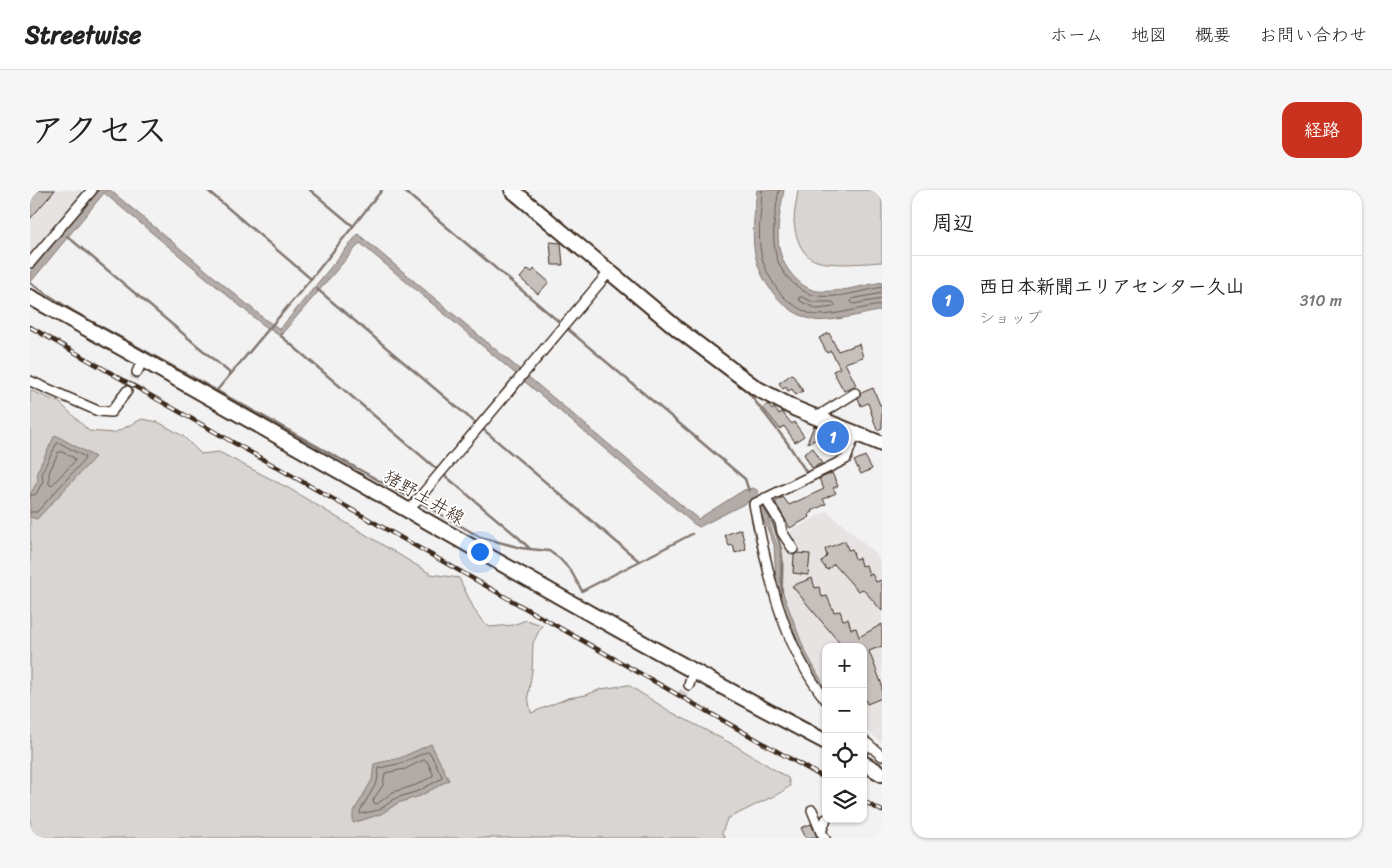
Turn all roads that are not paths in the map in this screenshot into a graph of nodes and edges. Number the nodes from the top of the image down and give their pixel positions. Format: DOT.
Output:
graph roads {
  1 [pos="92,190"];
  2 [pos="512,190"];
  3 [pos="30,263"];
  4 [pos="609,272"];
  5 [pos="30,297"];
  6 [pos="30,381"];
  7 [pos="127,391"];
  8 [pos="855,393"];
  9 [pos="818,419"];
  10 [pos="854,434"];
  11 [pos="882,444"];
  12 [pos="760,501"];
  13 [pos="409,510"];
  14 [pos="793,549"];
  15 [pos="822,695"];
  16 [pos="822,740"];
  17 [pos="867,746"];
  18 [pos="882,756"];
  19 [pos="867,765"];
  20 [pos="882,774"];
  21 [pos="812,810"];
  22 [pos="823,835"];
  1 -- 3 [label="street"];
  2 -- 4 [label="main road"];
  4 -- 9 [label="main road"];
  4 -- 13 [label="street"];
  5 -- 13 [label="main road, 猪野土井線"];
  6 -- 7 [label="street"];
  8 -- 9 [label="street"];
  9 -- 10 [label="main road"];
  10 -- 11 [label="main road"];
  10 -- 12 [label="street"];
  12 -- 14 [label="street"];
  12 -- 15 [label="street"];
  13 -- 16 [label="main road, 猪野土井線"];
  17 -- 18 [label="street"];
  19 -- 20 [label="main road"];
  21 -- 22 [label="street"];
}
